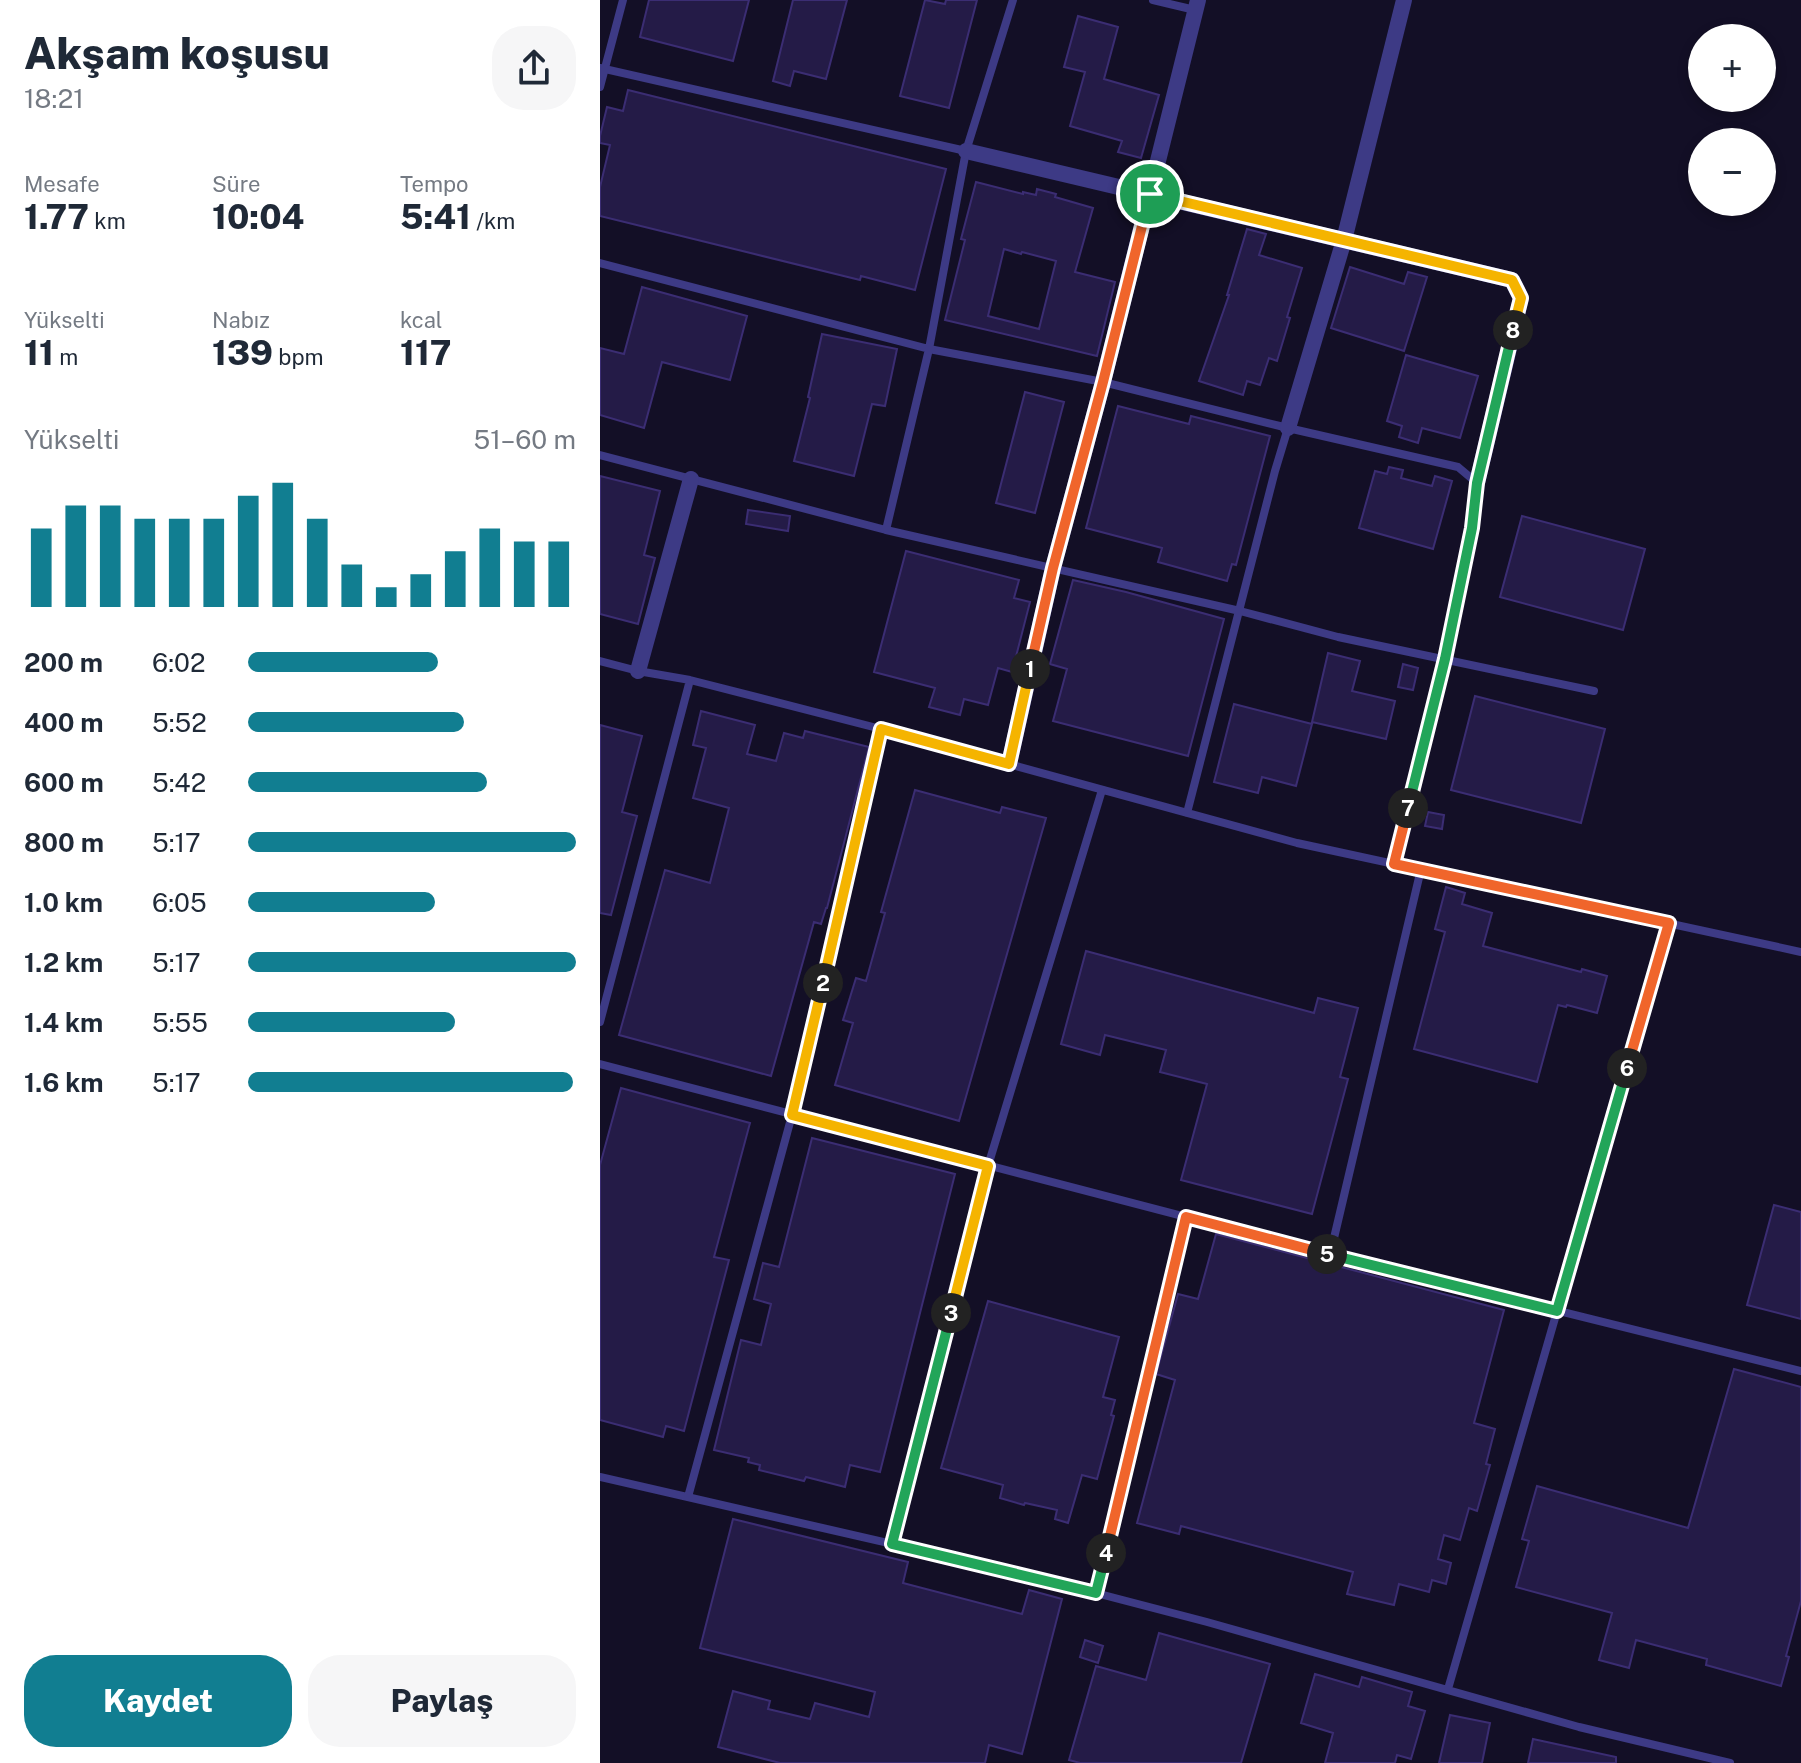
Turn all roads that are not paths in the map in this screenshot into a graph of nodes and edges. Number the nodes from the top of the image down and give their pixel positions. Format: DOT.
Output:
graph roads {
  1 [pos="623,0"];
  2 [pos="1013,0"];
  3 [pos="1153,0"];
  4 [pos="1404,0"];
  5 [pos="1197,5"];
  6 [pos="603,69"];
  7 [pos="600,87"];
  8 [pos="966,151"];
  9 [pos="1150,194"];
  10 [pos="1344,240"];
  11 [pos="600,263"];
  12 [pos="929,349"];
  13 [pos="1103,382"];
  14 [pos="1288,428"];
  15 [pos="600,455"];
  16 [pos="691,479"];
  17 [pos="1477,483"];
  18 [pos="886,530"];
  19 [pos="1053,568"];
  20 [pos="1240,611"];
  21 [pos="1445,659"];
  22 [pos="600,661"];
  23 [pos="638,671"];
  24 [pos="690,680"];
  25 [pos="1594,691"];
  26 [pos="881,729"];
  27 [pos="1009,764"];
  28 [pos="1102,790"];
  29 [pos="1187,813"];
  30 [pos="1394,864"];
  31 [pos="1421,869"];
  32 [pos="1669,923"];
  33 [pos="1801,952"];
  34 [pos="600,1022"];
  35 [pos="600,1064"];
  36 [pos="792,1115"];
  37 [pos="988,1166"];
  38 [pos="1186,1217"];
  39 [pos="1330,1255"];
  40 [pos="1557,1311"];
  41 [pos="1801,1371"];
  42 [pos="600,1477"];
  43 [pos="688,1497"];
  44 [pos="892,1544"];
  45 [pos="1096,1593"];
  46 [pos="1448,1689"];
  47 [pos="1730,1763"];
  1 -- 6 [label="lane"];
  2 -- 8 [label="lane"];
  3 -- 5 [label="lane"];
  4 -- 10 [label="street"];
  5 -- 9 [label="street"];
  6 -- 7 [label="lane"];
  6 -- 8 [label="lane"];
  8 -- 9 [label="street"];
  8 -- 12 [label="lane"];
  9 -- 10 [label="street"];
  9 -- 13 [label="street"];
  10 -- 14 [label="street"];
  10 -- 17 [label="street"];
  11 -- 12 [label="lane"];
  12 -- 13 [label="lane"];
  12 -- 18 [label="lane"];
  13 -- 14 [label="lane"];
  13 -- 19 [label="street"];
  14 -- 17 [label="lane"];
  14 -- 20 [label="lane"];
  15 -- 16 [label="lane"];
  16 -- 18 [label="lane"];
  16 -- 23 [label="street"];
  17 -- 21 [label="lane"];
  18 -- 19 [label="lane"];
  19 -- 20 [label="lane"];
  19 -- 27 [label="street"];
  20 -- 21 [label="lane"];
  20 -- 29 [label="lane"];
  21 -- 25 [label="lane"];
  21 -- 30 [label="lane"];
  22 -- 23 [label="lane"];
  23 -- 24 [label="lane"];
  24 -- 26 [label="lane"];
  24 -- 34 [label="lane"];
  26 -- 27 [label="lane"];
  26 -- 36 [label="lane"];
  27 -- 28 [label="lane"];
  28 -- 29 [label="lane"];
  28 -- 37 [label="lane"];
  29 -- 30 [label="lane"];
  30 -- 31 [label="lane"];
  31 -- 32 [label="lane"];
  31 -- 39 [label="lane"];
  32 -- 33 [label="lane"];
  32 -- 40 [label="lane"];
  35 -- 36 [label="lane"];
  36 -- 37 [label="lane"];
  36 -- 43 [label="lane"];
  37 -- 38 [label="lane"];
  37 -- 44 [label="lane"];
  38 -- 39 [label="lane"];
  38 -- 45 [label="lane"];
  39 -- 40 [label="lane"];
  40 -- 41 [label="lane"];
  40 -- 46 [label="lane"];
  42 -- 43 [label="lane"];
  43 -- 44 [label="lane"];
  44 -- 45 [label="lane"];
  45 -- 46 [label="lane"];
  46 -- 47 [label="lane"];
}
